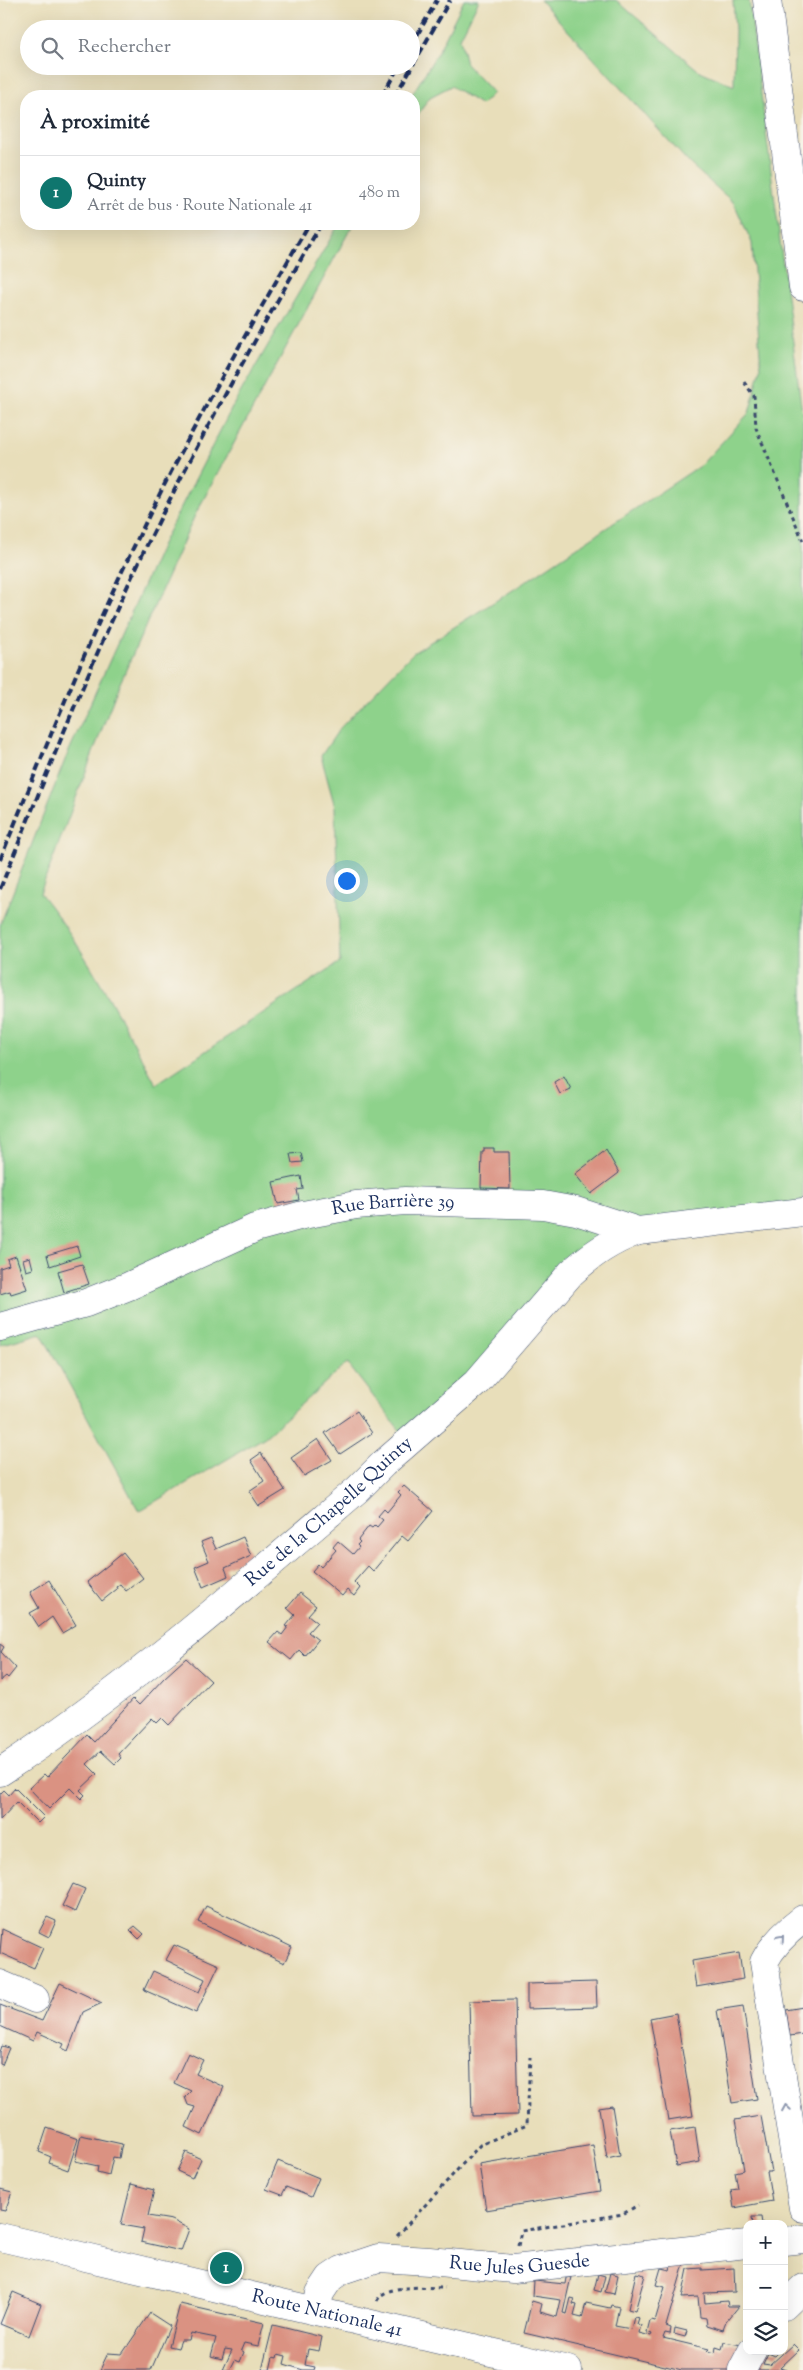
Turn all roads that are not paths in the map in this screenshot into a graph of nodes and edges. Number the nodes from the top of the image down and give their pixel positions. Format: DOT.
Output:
graph roads {
  1 [pos="767,0"];
  2 [pos="803,287"];
  3 [pos="803,1212"];
  4 [pos="638,1231"];
  5 [pos="0,1327"];
  6 [pos="0,1772"];
  7 [pos="803,1919"];
  8 [pos="0,1984"];
  9 [pos="35,2000"];
  10 [pos="803,2208"];
  11 [pos="0,2237"];
  12 [pos="803,2239"];
  13 [pos="788,2240"];
  14 [pos="743,2244"];
  15 [pos="803,2288"];
  16 [pos="788,2302"];
  17 [pos="316,2310"];
  18 [pos="750,2355"];
  19 [pos="568,2370"];
  20 [pos="742,2370"];
  1 -- 2 [label="street"];
  3 -- 4 [label="street, Rue Barrière 39"];
  4 -- 5 [label="street, Rue Barrière 39"];
  4 -- 6 [label="street, Rue de la Chapelle Quinty"];
  10 -- 7 [label="street, one-way"];
  8 -- 9 [label="street"];
  11 -- 17 [label="street, Route Nationale 41"];
  12 -- 13 [label="street"];
  14 -- 17 [label="street, Rue Jules Guesde"];
  15 -- 16 [label="street"];
  17 -- 19 [label="street, Route Nationale 41"];
  18 -- 20 [label="street"];
}
